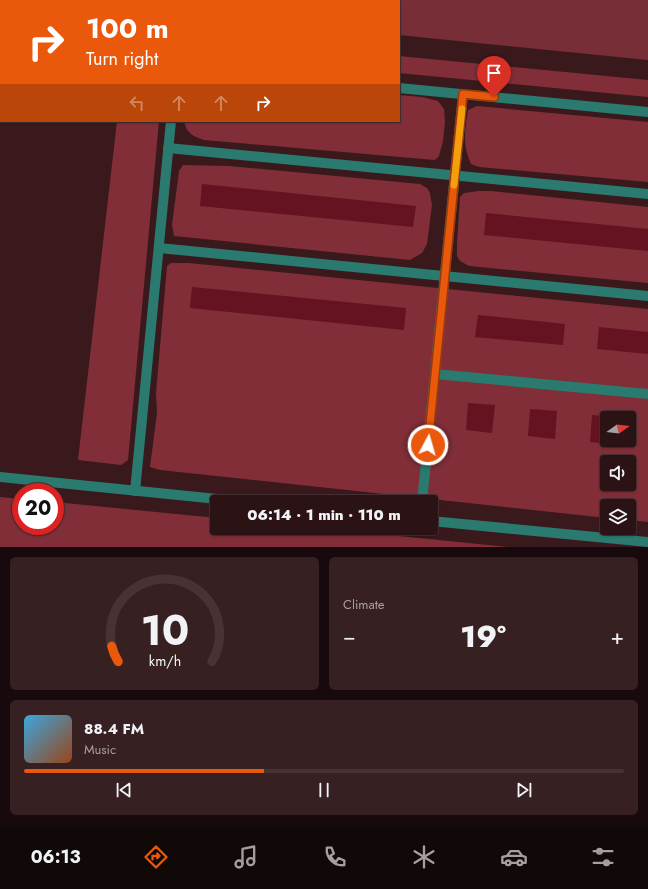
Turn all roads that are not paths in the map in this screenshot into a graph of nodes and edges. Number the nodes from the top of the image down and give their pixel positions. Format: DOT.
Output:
graph roads {
  1 [pos="400,88"];
  2 [pos="463,94"];
  3 [pos="648,112"];
  4 [pos="171,122"];
  5 [pos="168,148"];
  6 [pos="455,176"];
  7 [pos="648,194"];
  8 [pos="159,248"];
  9 [pos="445,276"];
  10 [pos="648,296"];
  11 [pos="435,374"];
  12 [pos="648,394"];
  13 [pos="0,477"];
  14 [pos="135,491"];
  15 [pos="423,495"];
  16 [pos="210,498"];
  17 [pos="438,522"];
  18 [pos="648,542"];
  1 -- 2 [label="lane"];
  2 -- 3 [label="lane"];
  2 -- 6 [label="lane"];
  4 -- 5 [label="lane"];
  5 -- 6 [label="lane"];
  5 -- 8 [label="lane"];
  6 -- 7 [label="lane"];
  6 -- 9 [label="lane"];
  8 -- 9 [label="lane"];
  8 -- 14 [label="lane"];
  9 -- 10 [label="lane"];
  9 -- 11 [label="lane"];
  11 -- 12 [label="lane"];
  11 -- 15 [label="lane"];
  13 -- 14 [label="lane"];
  14 -- 16 [label="lane"];
  17 -- 18 [label="lane"];
}
